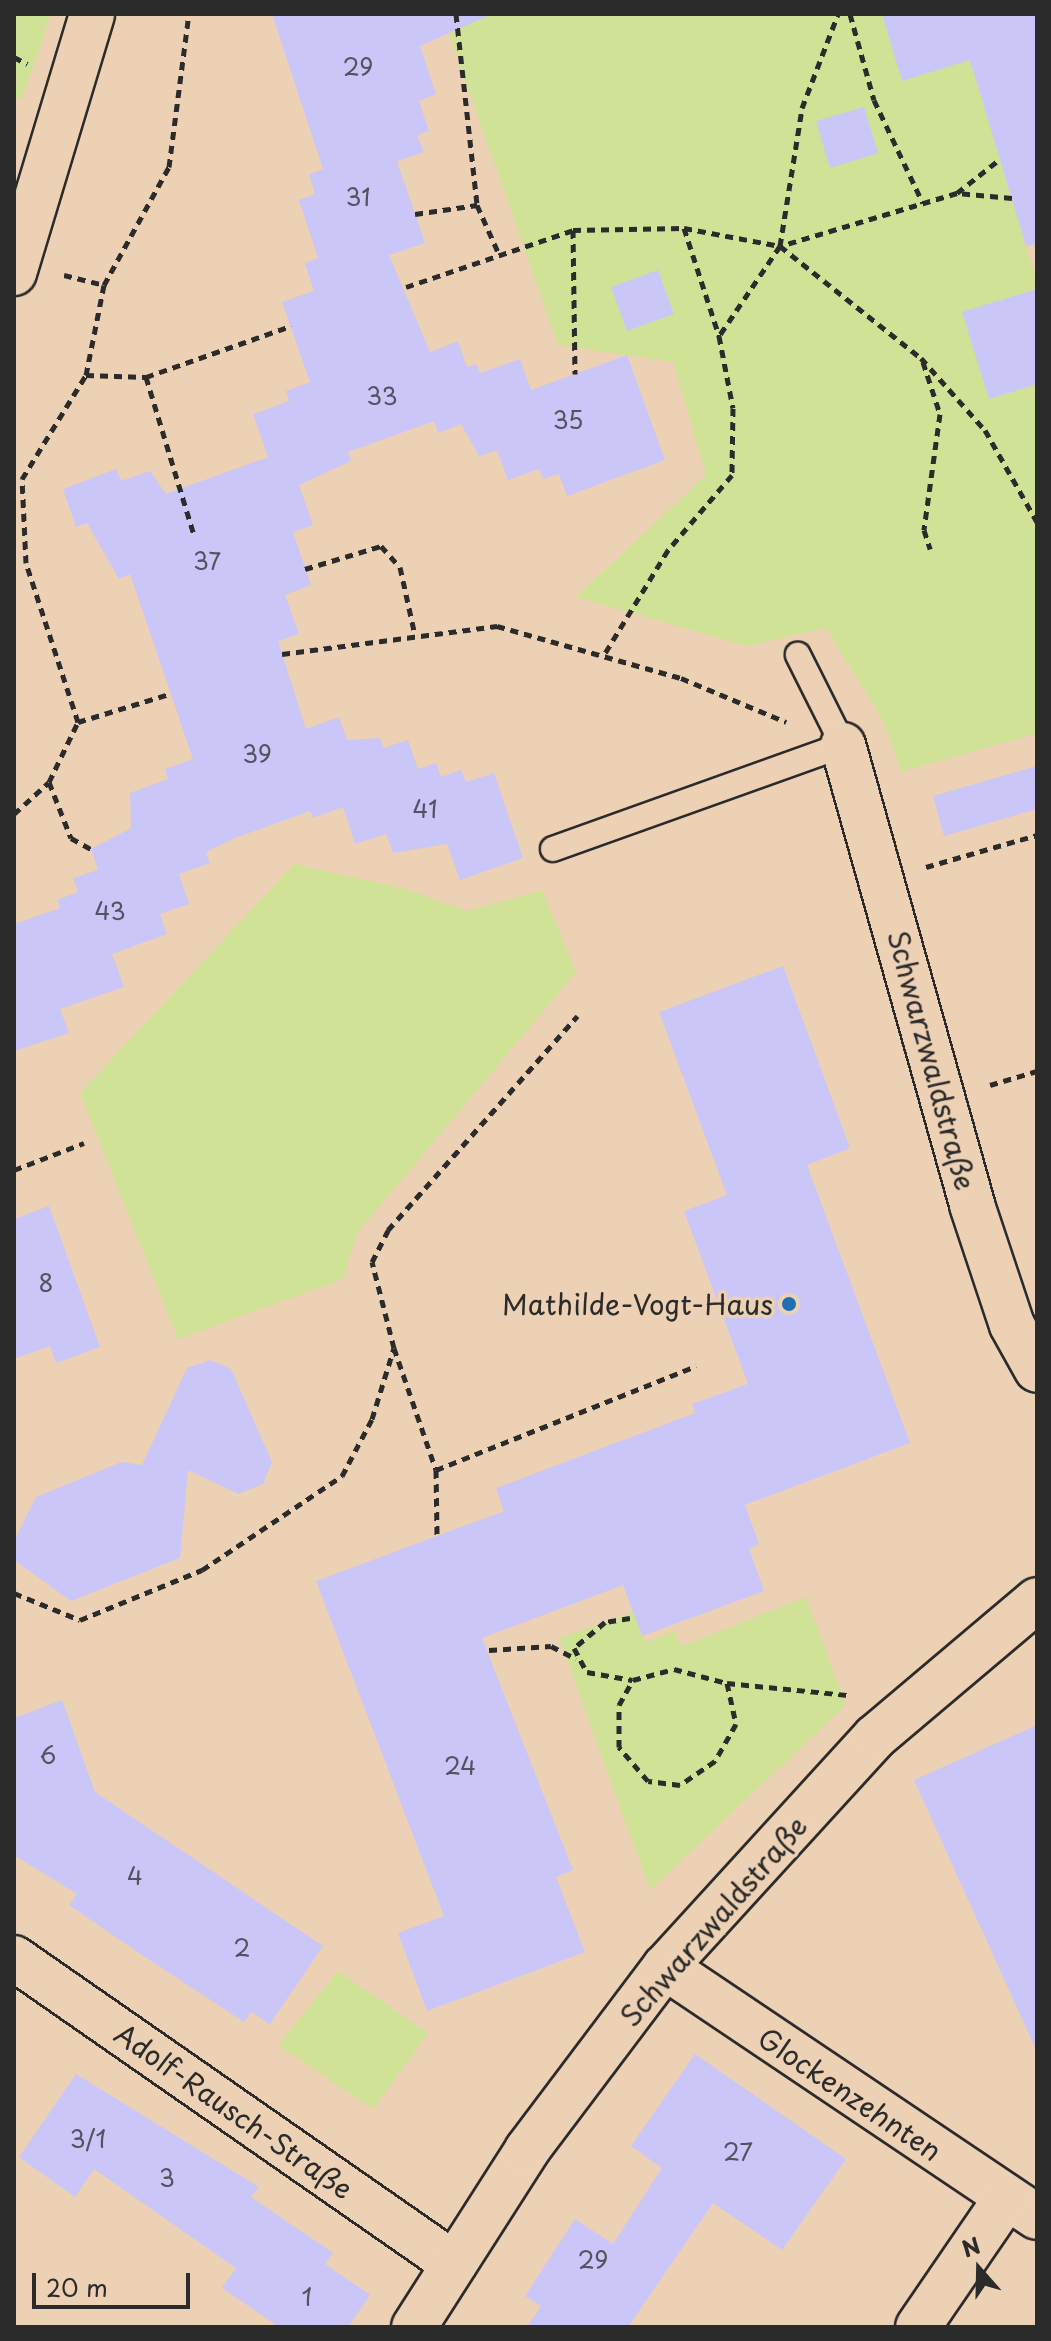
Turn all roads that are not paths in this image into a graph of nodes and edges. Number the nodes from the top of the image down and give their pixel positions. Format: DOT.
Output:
graph roads {
  1 [pos="92,14"];
  2 [pos="16,268"];
  3 [pos="798,655"];
  4 [pos="843,745"];
  5 [pos="553,849"];
  6 [pos="1037,1370"];
  7 [pos="1037,1600"];
  8 [pos="14,1958"];
  9 [pos="665,1967"];
  10 [pos="1021,2208"];
  11 [pos="454,2264"];
  12 [pos="414,2327"];
  13 [pos="918,2327"];
  1 -- 2 [label="street"];
  3 -- 4 [label="lane"];
  4 -- 5 [label="lane"];
  4 -- 6 [label="street, Schwarzwaldstraße"];
  7 -- 9 [label="street, Schwarzwaldstraße"];
  8 -- 11 [label="street, Adolf-Rausch-Straße"];
  9 -- 10 [label="street, Glockenzehnten"];
  9 -- 11 [label="street, Schwarzwaldstraße"];
  10 -- 13 [label="street"];
  11 -- 12 [label="street, Schwarzwaldstraße"];
}
